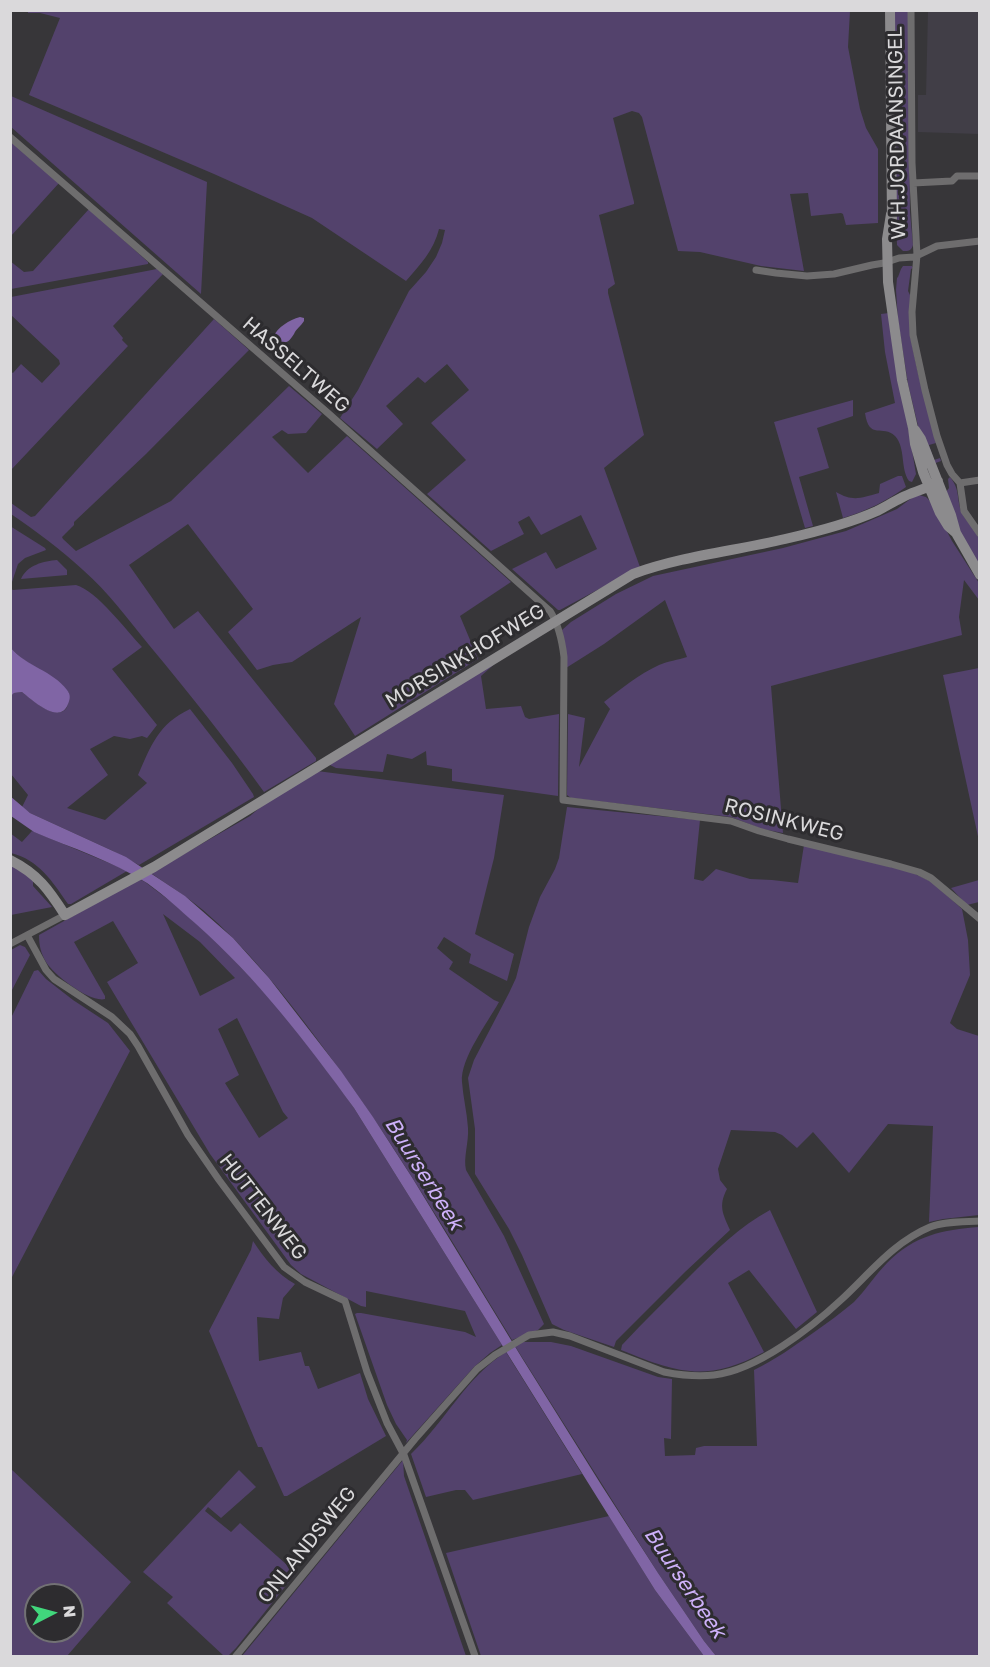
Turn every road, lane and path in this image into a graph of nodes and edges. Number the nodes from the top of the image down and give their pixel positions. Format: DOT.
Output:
graph roads {
  1 [pos="890,10"];
  2 [pos="911,10"];
  3 [pos="10,136"];
  4 [pos="980,176"];
  5 [pos="913,183"];
  6 [pos="980,241"];
  7 [pos="917,255"];
  8 [pos="891,261"];
  9 [pos="756,270"];
  10 [pos="980,480"];
  11 [pos="931,483"];
  12 [pos="960,483"];
  13 [pos="980,534"];
  14 [pos="980,576"];
  15 [pos="557,621"];
  16 [pos="10,860"];
  17 [pos="65,915"];
  18 [pos="980,919"];
  19 [pos="27,935"];
  20 [pos="10,944"];
  21 [pos="980,1221"];
  22 [pos="404,1455"];
  23 [pos="236,1656"];
  24 [pos="475,1656"];
  1 -- 8 [label="street"];
  2 -- 5 [label="street, W.H.JORDAANSINGEL"];
  3 -- 15 [label="street, HASSELTWEG"];
  4 -- 5 [label="street"];
  5 -- 7 [label="street, W.H.JORDAANSINGEL"];
  6 -- 7 [label="street"];
  7 -- 8 [label="street"];
  7 -- 12 [label="street, W.H.JORDAANSINGEL"];
  8 -- 9 [label="street"];
  8 -- 11 [label="street"];
  10 -- 12 [label="street"];
  11 -- 14 [label="street"];
  11 -- 15 [label="street, MORSINKHOFWEG"];
  12 -- 13 [label="street"];
  15 -- 17 [label="street, MORSINKHOFWEG"];
  15 -- 18 [label="street, ROSINKWEG"];
  16 -- 17 [label="street"];
  17 -- 19 [label="street"];
  19 -- 20 [label="street"];
  19 -- 22 [label="street, HUTTENWEG"];
  21 -- 22 [label="street, ONLANDSWEG"];
  22 -- 23 [label="street, ONLANDSWEG"];
  22 -- 24 [label="street, HUTTENWEG"];
}
